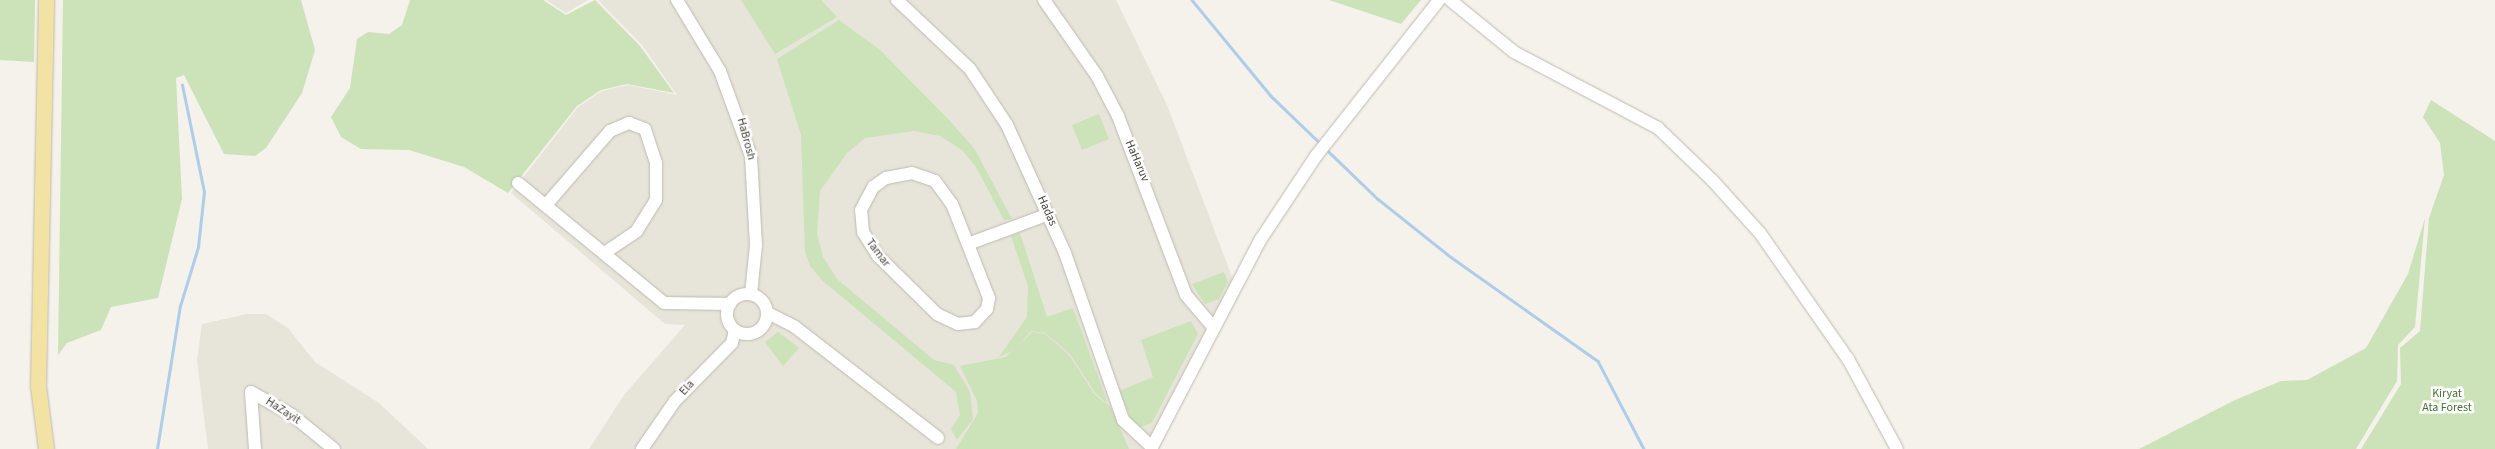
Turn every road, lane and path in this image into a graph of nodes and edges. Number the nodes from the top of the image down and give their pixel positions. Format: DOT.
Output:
graph roads {
  1 [pos="46,0"];
  2 [pos="677,0"];
  3 [pos="897,0"];
  4 [pos="1044,0"];
  5 [pos="1439,0"];
  6 [pos="1450,0"];
  7 [pos="518,183"];
  8 [pos="546,205"];
  9 [pos="1049,214"];
  10 [pos="968,244"];
  11 [pos="604,253"];
  12 [pos="751,294"];
  13 [pos="730,304"];
  14 [pos="768,313"];
  15 [pos="1214,328"];
  16 [pos="736,330"];
  17 [pos="938,438"];
  18 [pos="1151,448"];
  19 [pos="46,449"];
  20 [pos="255,449"];
  21 [pos="334,449"];
  22 [pos="642,449"];
  23 [pos="1897,449"];
  1 -- 19 [label="main road"];
  2 -- 12 [label="street, HaBrosh"];
  3 -- 9 [label="street, Hadas"];
  4 -- 15 [label="street, HaHaruv"];
  5 -- 15 [label="street"];
  6 -- 23 [label="street"];
  7 -- 8 [label="street"];
  8 -- 11 [label="street"];
  8 -- 11 [label="street"];
  9 -- 10 [label="street"];
  9 -- 18 [label="street, Hadas"];
  10 -- 10 [label="street, Tamar"];
  11 -- 13 [label="street"];
  12 -- 13 [label="street"];
  12 -- 14 [label="street"];
  13 -- 16 [label="street"];
  14 -- 16 [label="street"];
  14 -- 17 [label="street"];
  15 -- 18 [label="street"];
  16 -- 22 [label="street, Ela"];
  20 -- 21 [label="street, HaZayit"];
}
